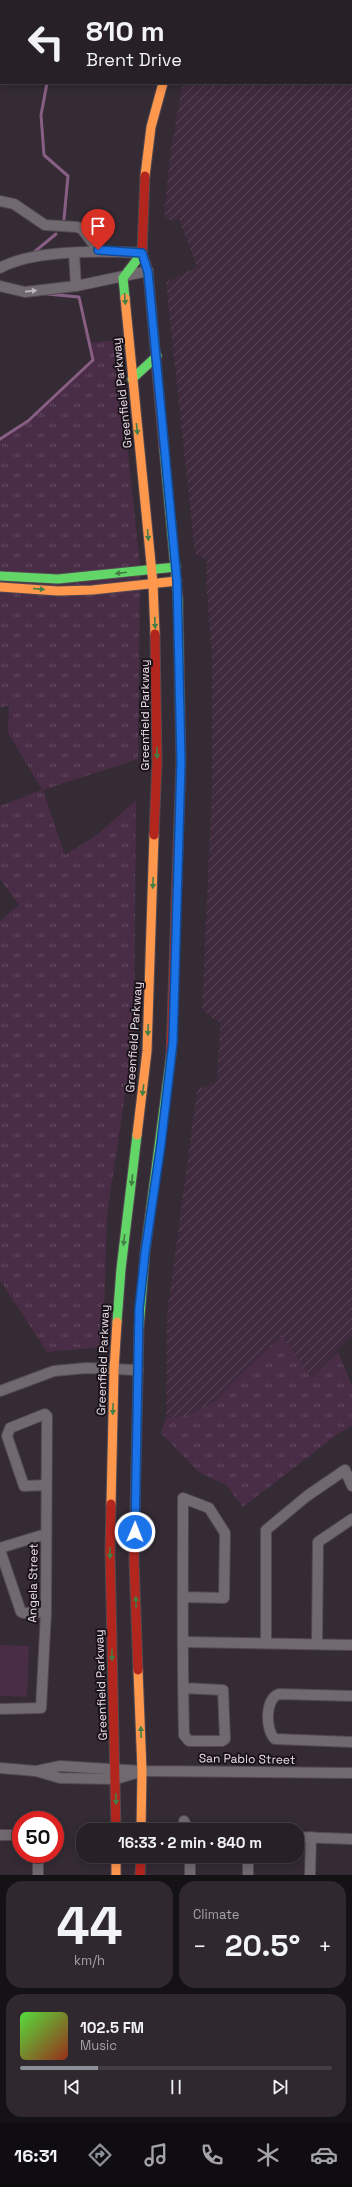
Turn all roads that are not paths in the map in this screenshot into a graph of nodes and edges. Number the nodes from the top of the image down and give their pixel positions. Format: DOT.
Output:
graph roads {
  1 [pos="163,84"];
  2 [pos="0,201"];
  3 [pos="98,250"];
  4 [pos="74,253"];
  5 [pos="142,253"];
  6 [pos="0,268"];
  7 [pos="148,272"];
  8 [pos="123,278"];
  9 [pos="0,286"];
  10 [pos="76,286"];
  11 [pos="157,356"];
  12 [pos="132,379"];
  13 [pos="176,567"];
  14 [pos="151,570"];
  15 [pos="0,576"];
  16 [pos="177,581"];
  17 [pos="153,584"];
  18 [pos="0,587"];
  19 [pos="141,1203"];
  20 [pos="114,1370"];
  21 [pos="138,1370"];
  22 [pos="0,1391"];
  23 [pos="46,1485"];
  24 [pos="352,1486"];
  25 [pos="352,1519"];
  26 [pos="46,1534"];
  27 [pos="0,1549"];
  28 [pos="183,1597"];
  29 [pos="46,1612"];
  30 [pos="184,1642"];
  31 [pos="266,1643"];
  32 [pos="317,1644"];
  33 [pos="352,1645"];
  34 [pos="183,1688"];
  35 [pos="352,1696"];
  36 [pos="0,1709"];
  37 [pos="352,1742"];
  38 [pos="0,1768"];
  39 [pos="116,1769"];
  40 [pos="36,1771"];
  41 [pos="142,1771"];
  42 [pos="352,1773"];
  43 [pos="116,1780"];
  44 [pos="116,1823"];
  45 [pos="141,1823"];
  46 [pos="0,1835"];
  47 [pos="12,1835"];
  48 [pos="304,1837"];
  49 [pos="311,1837"];
  50 [pos="352,1839"];
  51 [pos="38,1863"];
  52 [pos="116,1863"];
  53 [pos="141,1863"];
  54 [pos="190,1863"];
  55 [pos="248,1863"];
  56 [pos="38,1875"];
  57 [pos="116,1875"];
  58 [pos="140,1875"];
  59 [pos="190,1875"];
  60 [pos="248,1875"];
  61 [pos="310,1875"];
  1 -- 5 [label="main road, Greenfield Parkway"];
  2 -- 3 [label="street"];
  3 -- 4 [label="street"];
  3 -- 5 [label="street"];
  4 -- 6 [label="street"];
  4 -- 10 [label="street"];
  5 -- 7 [label="main road, Greenfield Parkway"];
  5 -- 8 [label="main road"];
  7 -- 8 [label="street"];
  7 -- 11 [label="main road, Greenfield Parkway"];
  8 -- 10 [label="street"];
  8 -- 12 [label="main road, Greenfield Parkway, one-way"];
  9 -- 10 [label="street, one-way"];
  11 -- 12 [label="main road"];
  11 -- 13 [label="main road, Greenfield Parkway"];
  12 -- 14 [label="main road, Greenfield Parkway, one-way"];
  13 -- 14 [label="main road"];
  13 -- 16 [label="main road, Greenfield Parkway"];
  14 -- 15 [label="main road, one-way"];
  14 -- 17 [label="main road, Greenfield Parkway"];
  16 -- 17 [label="main road"];
  16 -- 19 [label="main road, Greenfield Parkway"];
  18 -- 17 [label="main road, one-way"];
  17 -- 19 [label="main road, Greenfield Parkway, one-way"];
  19 -- 20 [label="main road, Greenfield Parkway, one-way"];
  19 -- 21 [label="main road, Greenfield Parkway"];
  20 -- 21 [label="street"];
  20 -- 22 [label="street"];
  20 -- 39 [label="main road, Greenfield Parkway, one-way"];
  41 -- 21 [label="main road, Greenfield Parkway, one-way"];
  23 -- 23 [label="street, Angela Street"];
  23 -- 26 [label="street, Angela Street"];
  24 -- 31 [label="street"];
  25 -- 32 [label="street"];
  26 -- 27 [label="street"];
  26 -- 29 [label="street, Angela Street"];
  27 -- 29 [label="street"];
  28 -- 28 [label="street"];
  28 -- 30 [label="street"];
  29 -- 36 [label="street, Angela Street"];
  30 -- 31 [label="street"];
  30 -- 34 [label="street"];
  31 -- 32 [label="street"];
  32 -- 33 [label="street"];
  34 -- 34 [label="street"];
  35 -- 37 [label="street"];
  38 -- 40 [label="street"];
  39 -- 40 [label="street, San Pablo Street"];
  39 -- 41 [label="street, San Pablo Street"];
  39 -- 43 [label="main road, Greenfield Parkway"];
  40 -- 43 [label="street"];
  41 -- 42 [label="street, San Pablo Street"];
  41 -- 43 [label="street"];
  41 -- 45 [label="main road, Greenfield Parkway"];
  43 -- 44 [label="main road, Greenfield Parkway, one-way"];
  46 -- 47 [label="street"];
  48 -- 49 [label="street"];
  49 -- 50 [label="street"];
  49 -- 61 [label="street"];
  51 -- 56 [label="street"];
  52 -- 57 [label="main road"];
  53 -- 58 [label="main road"];
  54 -- 59 [label="street"];
  55 -- 60 [label="street"];
}
